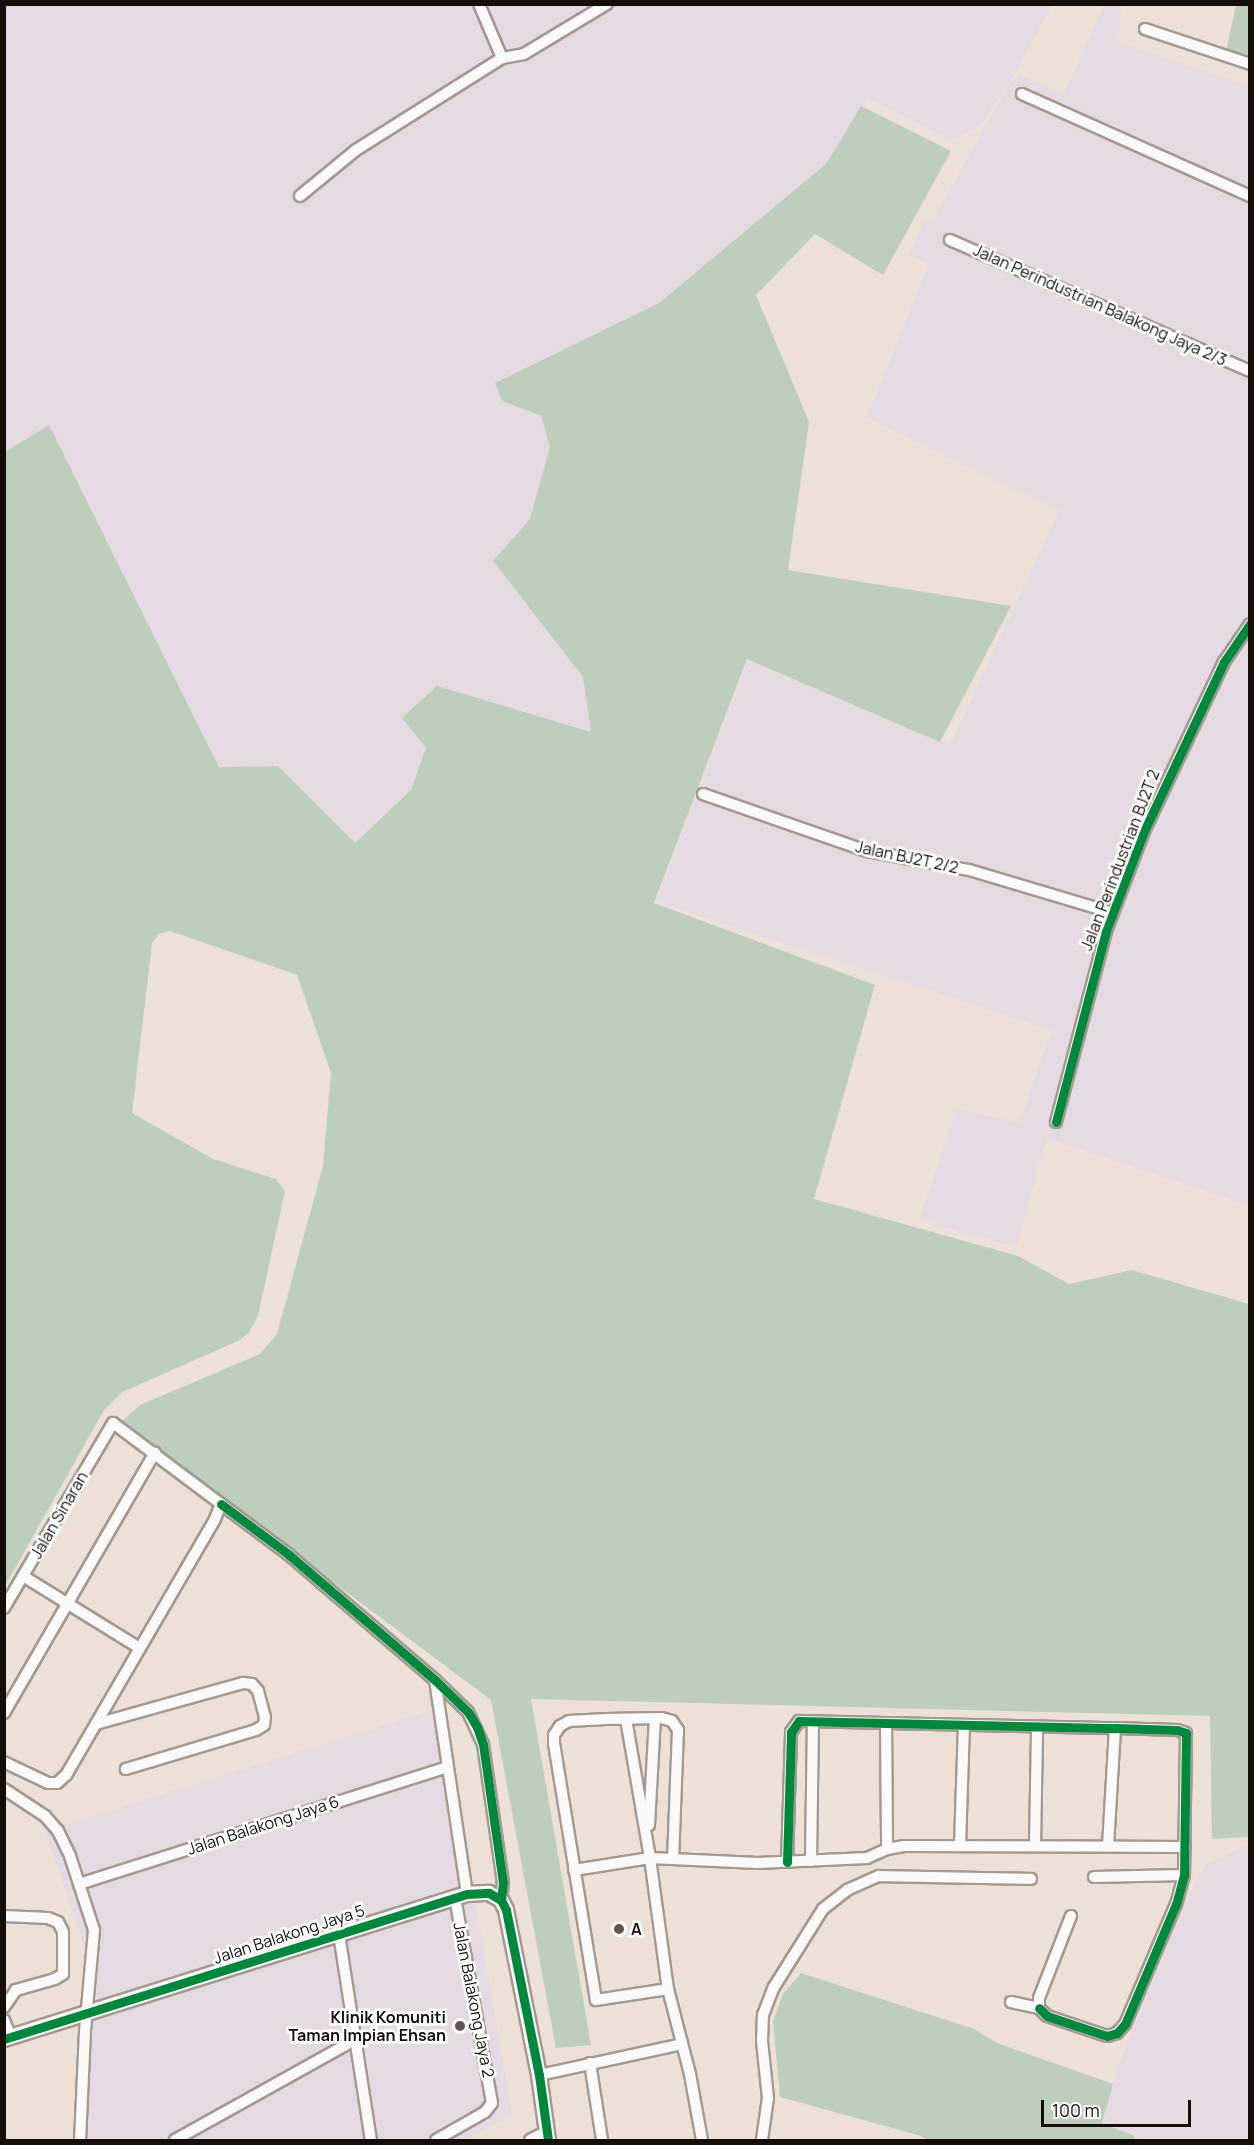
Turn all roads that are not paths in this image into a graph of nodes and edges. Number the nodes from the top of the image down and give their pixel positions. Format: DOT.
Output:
graph roads {
  1 [pos="479,4"];
  2 [pos="607,4"];
  3 [pos="1145,29"];
  4 [pos="502,58"];
  5 [pos="1250,64"];
  6 [pos="1022,94"];
  7 [pos="300,196"];
  8 [pos="1250,196"];
  9 [pos="950,240"];
  10 [pos="1250,371"];
  11 [pos="1250,624"];
  12 [pos="703,794"];
  13 [pos="1113,913"];
  14 [pos="1056,1122"];
  15 [pos="155,1453"];
  16 [pos="221,1504"];
  17 [pos="23,1576"];
  18 [pos="68,1605"];
  19 [pos="4,1608"];
  20 [pos="138,1647"];
  21 [pos="435,1680"];
  22 [pos="4,1713"];
  23 [pos="654,1718"];
  24 [pos="626,1719"];
  25 [pos="813,1722"];
  26 [pos="886,1723"];
  27 [pos="96,1724"];
  28 [pos="964,1726"];
  29 [pos="1037,1726"];
  30 [pos="1115,1728"];
  31 [pos="4,1762"];
  32 [pos="447,1767"];
  33 [pos="126,1769"];
  34 [pos="4,1789"];
  35 [pos="648,1844"];
  36 [pos="960,1845"];
  37 [pos="1035,1846"];
  38 [pos="1108,1846"];
  39 [pos="1185,1847"];
  40 [pos="887,1849"];
  41 [pos="650,1858"];
  42 [pos="673,1859"];
  43 [pos="811,1861"];
  44 [pos="787,1862"];
  45 [pos="574,1870"];
  46 [pos="1184,1875"];
  47 [pos="1094,1877"];
  48 [pos="1031,1879"];
  49 [pos="79,1884"];
  50 [pos="461,1896"];
  51 [pos="501,1900"];
  52 [pos="4,1916"];
  53 [pos="1071,1916"];
  54 [pos="339,1934"];
  55 [pos="668,1989"];
  56 [pos="1011,2002"];
  57 [pos="4,2007"];
  58 [pos="1039,2008"];
  59 [pos="86,2014"];
  60 [pos="4,2020"];
  61 [pos="8,2038"];
  62 [pos="356,2040"];
  63 [pos="682,2044"];
  64 [pos="590,2063"];
  65 [pos="539,2075"];
  66 [pos="548,2136"];
  67 [pos="80,2140"];
  68 [pos="176,2140"];
  69 [pos="371,2140"];
  70 [pos="436,2140"];
  71 [pos="530,2140"];
  72 [pos="602,2140"];
  73 [pos="702,2140"];
  74 [pos="762,2140"];
  1 -- 4 [label="street"];
  2 -- 4 [label="street"];
  3 -- 5 [label="street"];
  4 -- 7 [label="street"];
  6 -- 8 [label="street"];
  9 -- 10 [label="street, Jalan Perindustrian Balakong Jaya 2/3"];
  11 -- 13 [label="street, Jalan Perindustrian BJ2T 2"];
  12 -- 13 [label="street, Jalan BJ2T 2/2"];
  13 -- 14 [label="street, Jalan Perindustrian BJ2T 2"];
  15 -- 16 [label="street"];
  15 -- 17 [label="street, Jalan Sinaran"];
  15 -- 18 [label="street"];
  16 -- 20 [label="street"];
  16 -- 21 [label="street"];
  17 -- 18 [label="street"];
  17 -- 19 [label="street, Jalan Sinaran"];
  18 -- 20 [label="street"];
  18 -- 22 [label="street"];
  20 -- 27 [label="street"];
  21 -- 32 [label="street, Jalan Balakong Jaya 2"];
  21 -- 51 [label="street"];
  23 -- 24 [label="street"];
  23 -- 35 [label="street"];
  23 -- 42 [label="street"];
  24 -- 35 [label="street"];
  24 -- 45 [label="street"];
  25 -- 26 [label="street"];
  25 -- 43 [label="street"];
  25 -- 44 [label="street"];
  26 -- 28 [label="street"];
  26 -- 40 [label="street"];
  27 -- 31 [label="street"];
  27 -- 33 [label="street"];
  28 -- 29 [label="street"];
  28 -- 36 [label="street"];
  29 -- 30 [label="street"];
  29 -- 37 [label="street"];
  30 -- 38 [label="street"];
  30 -- 39 [label="street"];
  32 -- 49 [label="street, Jalan Balakong Jaya 6"];
  32 -- 50 [label="street, Jalan Balakong Jaya 2"];
  34 -- 49 [label="street"];
  35 -- 41 [label="street"];
  36 -- 37 [label="street"];
  36 -- 40 [label="street"];
  37 -- 38 [label="street"];
  38 -- 39 [label="street"];
  39 -- 46 [label="street"];
  40 -- 43 [label="street"];
  41 -- 42 [label="street"];
  41 -- 45 [label="street"];
  41 -- 55 [label="street"];
  42 -- 44 [label="street"];
  43 -- 44 [label="street"];
  45 -- 55 [label="street"];
  46 -- 47 [label="street"];
  46 -- 58 [label="street"];
  48 -- 74 [label="street"];
  49 -- 59 [label="street"];
  50 -- 51 [label="street, Jalan Balakong Jaya 5"];
  50 -- 54 [label="street, Jalan Balakong Jaya 5"];
  50 -- 70 [label="street, Jalan Balakong Jaya 2"];
  51 -- 65 [label="street"];
  52 -- 57 [label="street"];
  53 -- 58 [label="street"];
  54 -- 59 [label="street, Jalan Balakong Jaya 5"];
  54 -- 62 [label="street"];
  55 -- 63 [label="street"];
  56 -- 58 [label="street"];
  59 -- 61 [label="street, Jalan Balakong Jaya 5"];
  59 -- 67 [label="street"];
  60 -- 61 [label="street"];
  62 -- 68 [label="street"];
  62 -- 69 [label="street"];
  63 -- 64 [label="street"];
  63 -- 73 [label="street"];
  64 -- 65 [label="street"];
  64 -- 72 [label="street"];
  65 -- 66 [label="street"];
  66 -- 71 [label="street"];
}
